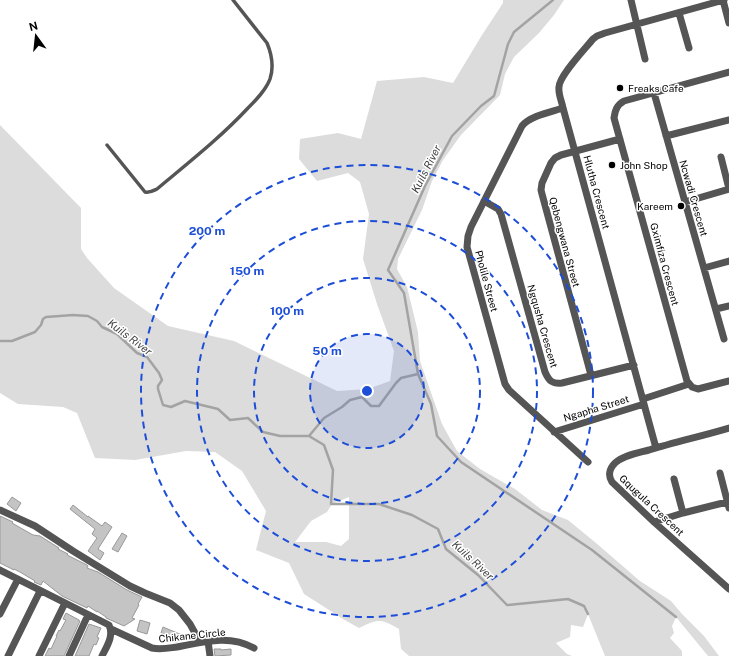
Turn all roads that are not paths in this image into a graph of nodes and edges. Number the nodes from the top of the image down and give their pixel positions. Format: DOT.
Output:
graph roads {
  1 [pos="233,0"];
  2 [pos="630,0"];
  3 [pos="723,0"];
  4 [pos="679,12"];
  5 [pos="729,23"];
  6 [pos="636,24"];
  7 [pos="689,48"];
  8 [pos="645,59"];
  9 [pos="729,72"];
  10 [pos="654,92"];
  11 [pos="563,108"];
  12 [pos="729,120"];
  13 [pos="666,136"];
  14 [pos="620,139"];
  15 [pos="107,145"];
  16 [pos="575,150"];
  17 [pos="721,157"];
  18 [pos="729,189"];
  19 [pos="484,200"];
  20 [pos="685,202"];
  21 [pos="729,261"];
  22 [pos="704,268"];
  23 [pos="729,306"];
  24 [pos="716,309"];
  25 [pos="724,339"];
  26 [pos="634,365"];
  27 [pos="591,376"];
  28 [pos="729,381"];
  29 [pos="689,384"];
  30 [pos="644,402"];
  31 [pos="729,428"];
  32 [pos="554,432"];
  33 [pos="656,448"];
  34 [pos="588,462"];
  35 [pos="720,473"];
  36 [pos="674,479"];
  37 [pos="728,505"];
  38 [pos="0,510"];
  39 [pos="683,513"];
  40 [pos="654,522"];
  41 [pos="0,570"];
  42 [pos="18,579"];
  43 [pos="728,587"];
  44 [pos="40,591"];
  45 [pos="65,603"];
  46 [pos="0,614"];
  47 [pos="88,615"];
  48 [pos="110,627"];
  49 [pos="208,641"];
  50 [pos="200,642"];
  51 [pos="254,648"];
  52 [pos="8,656"];
  53 [pos="39,656"];
  54 [pos="69,656"];
  55 [pos="102,656"];
  56 [pos="210,656"];
  1 -- 15 [label="lane"];
  2 -- 6 [label="street"];
  3 -- 4 [label="street, Hlutha Crescent"];
  3 -- 5 [label="street, Hlutha Crescent"];
  4 -- 6 [label="street, Hlutha Crescent"];
  4 -- 7 [label="street"];
  6 -- 8 [label="street"];
  6 -- 11 [label="street, Hlutha Crescent"];
  9 -- 10 [label="street, Gximfiza Crescent"];
  10 -- 13 [label="street, Ncwadi Crescent"];
  10 -- 14 [label="street, Gximfiza Crescent"];
  11 -- 16 [label="street, Hlutha Crescent"];
  11 -- 19 [label="street, Pholile Street"];
  12 -- 13 [label="street"];
  13 -- 20 [label="street, Ncwadi Crescent"];
  14 -- 16 [label="street, Qebengwana Street"];
  14 -- 29 [label="street, Gximfiza Crescent"];
  16 -- 26 [label="street, Hlutha Crescent"];
  16 -- 27 [label="street, Qebengwana Street"];
  17 -- 18 [label="street"];
  18 -- 20 [label="street"];
  19 -- 27 [label="street, Ngqusha Crescent"];
  19 -- 32 [label="street, Pholile Street"];
  20 -- 22 [label="street, Ncwadi Crescent"];
  21 -- 22 [label="street"];
  22 -- 24 [label="street, Ncwadi Crescent"];
  23 -- 24 [label="street"];
  24 -- 25 [label="street, Ncwadi Crescent"];
  26 -- 27 [label="street, Ngqusha Crescent"];
  26 -- 30 [label="street, Hlutha Crescent"];
  28 -- 29 [label="street"];
  29 -- 30 [label="street, Ngapha Street"];
  30 -- 32 [label="street, Ngapha Street"];
  30 -- 33 [label="street, Hlutha Crescent"];
  31 -- 33 [label="street, Gqugula Crescent"];
  32 -- 34 [label="street, Pholile Street"];
  33 -- 40 [label="street, Gqugula Crescent"];
  35 -- 37 [label="street"];
  36 -- 39 [label="street"];
  37 -- 39 [label="street"];
  38 -- 50 [label="street"];
  39 -- 40 [label="street"];
  40 -- 43 [label="street, Gqugula Crescent"];
  41 -- 42 [label="street, Chikane Circle"];
  42 -- 44 [label="street, Chikane Circle"];
  42 -- 46 [label="street"];
  44 -- 45 [label="street, Chikane Circle"];
  44 -- 52 [label="street"];
  45 -- 47 [label="street, Chikane Circle"];
  45 -- 53 [label="street"];
  47 -- 48 [label="street, Chikane Circle"];
  47 -- 54 [label="street"];
  48 -- 50 [label="street, Chikane Circle"];
  48 -- 55 [label="street"];
  49 -- 50 [label="street, Chikane Circle"];
  49 -- 51 [label="street, Chikane Circle"];
  49 -- 56 [label="street"];
}
